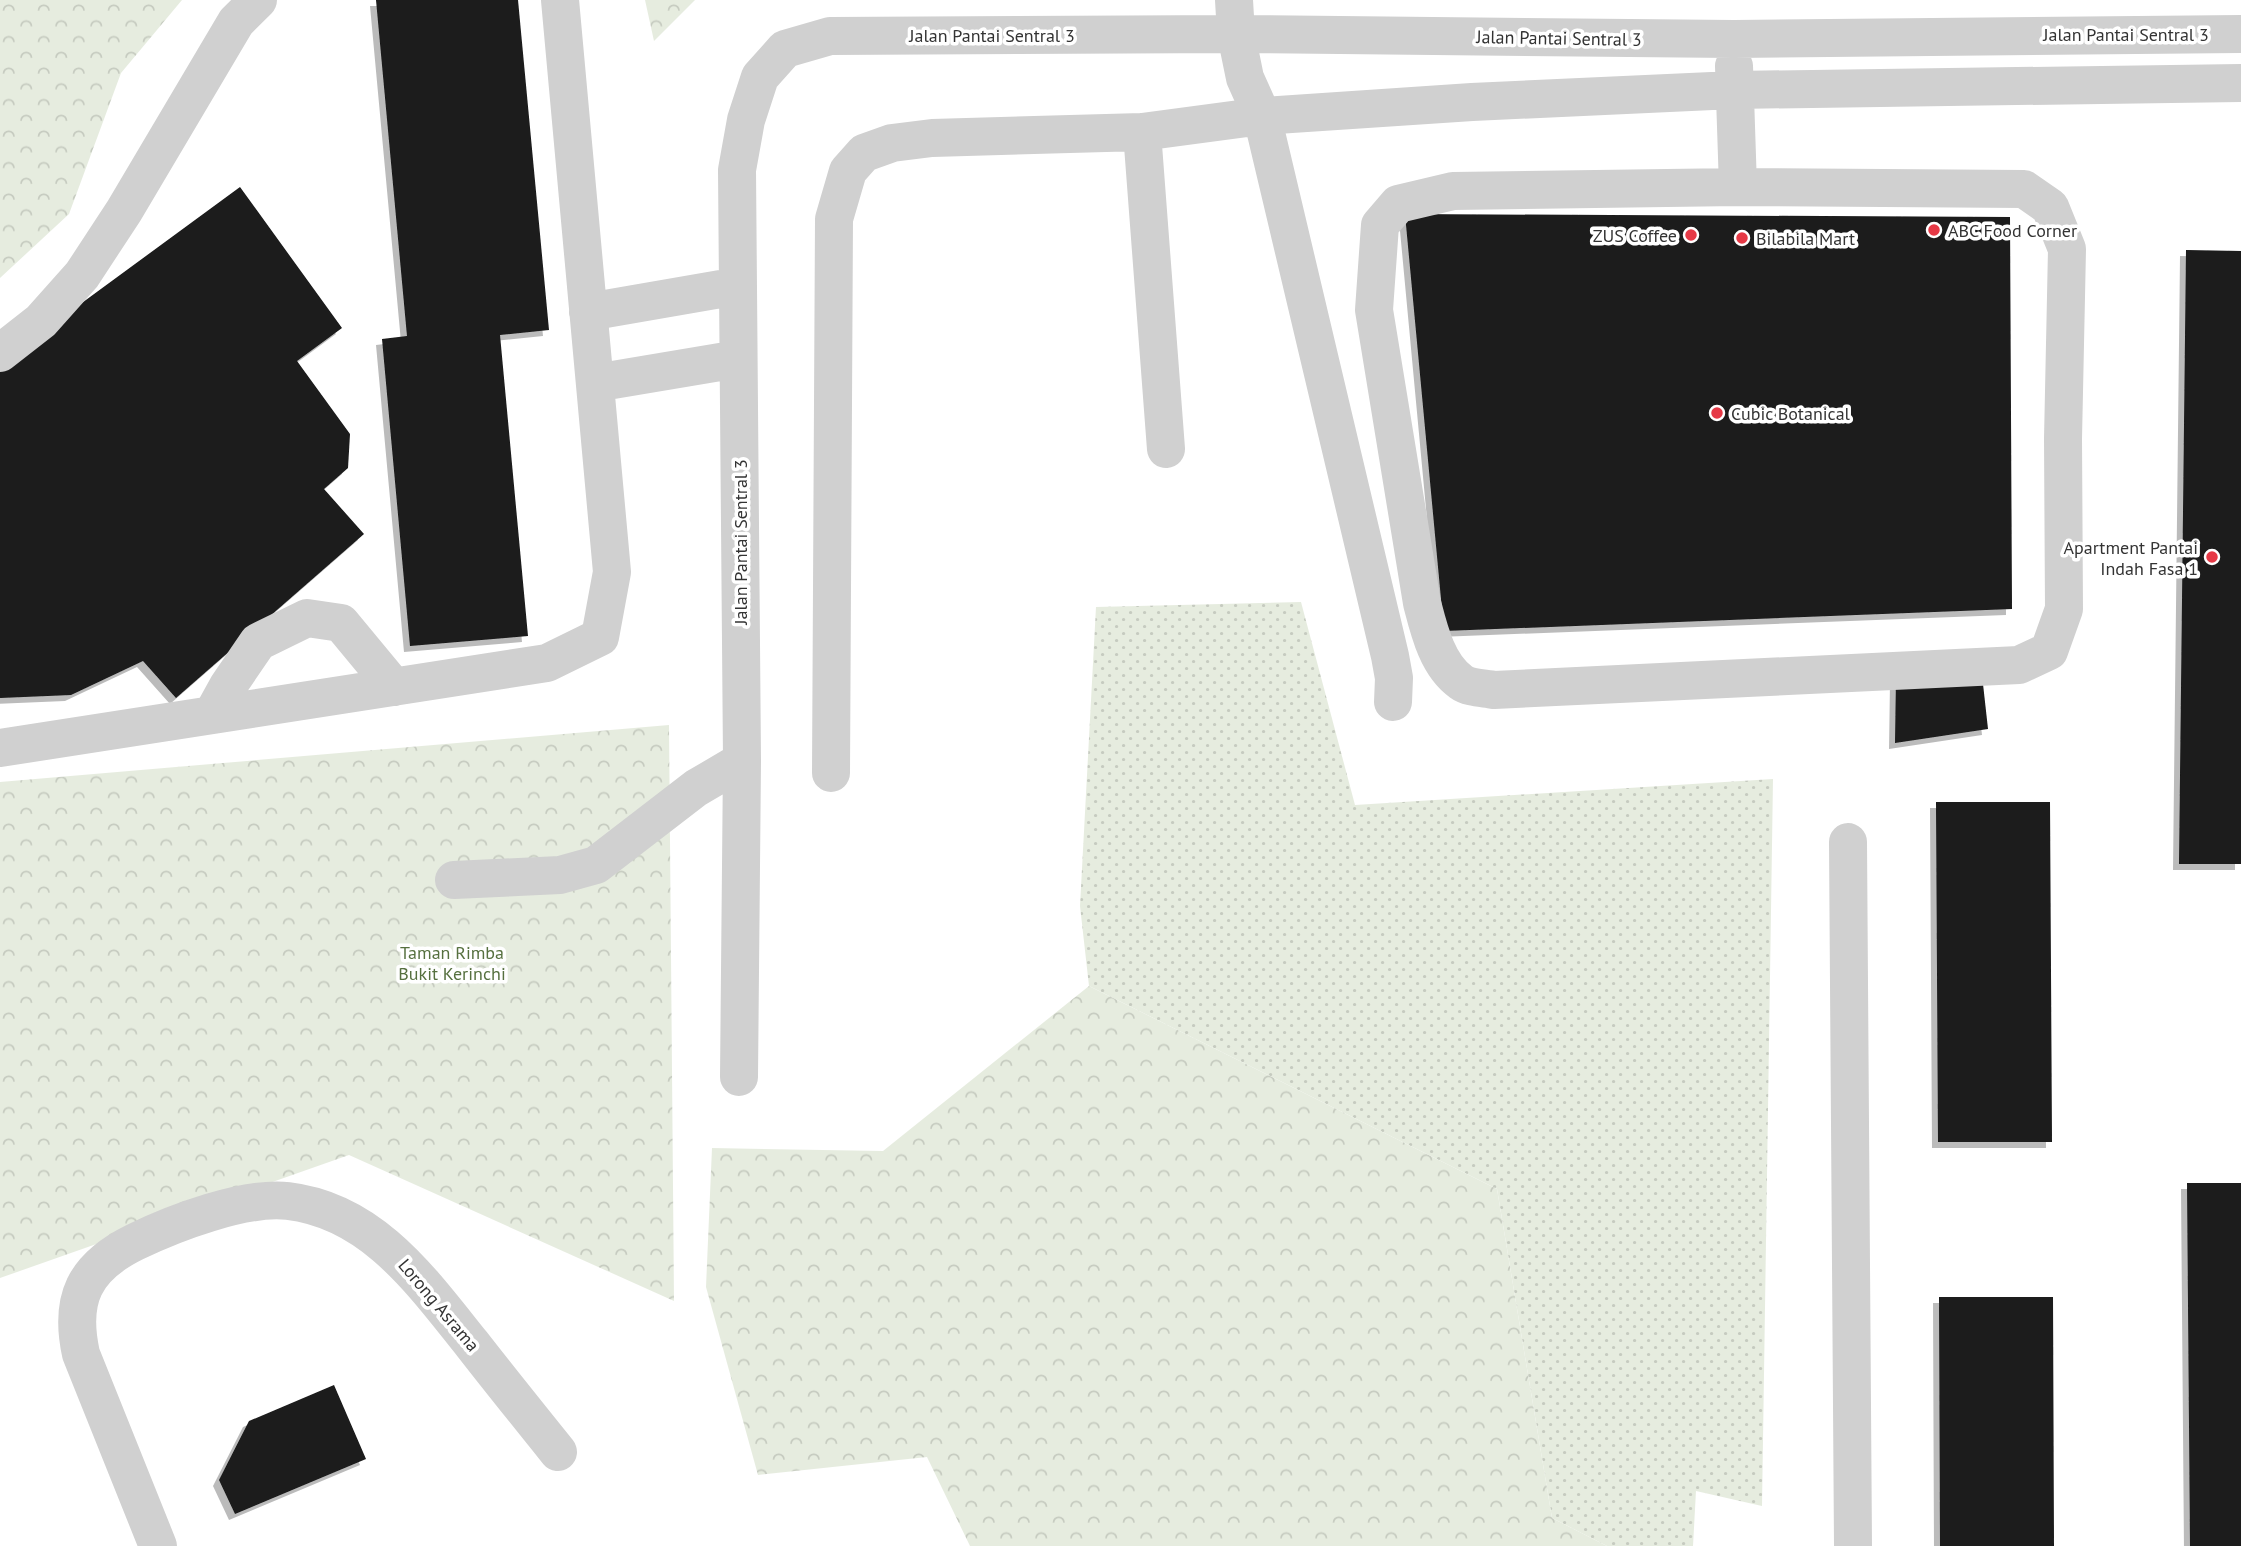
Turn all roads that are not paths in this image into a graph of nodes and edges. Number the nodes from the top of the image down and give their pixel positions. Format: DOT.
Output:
graph roads {
  1 [pos="258,0"];
  2 [pos="560,0"];
  3 [pos="1235,17"];
  4 [pos="2241,34"];
  5 [pos="1734,40"];
  6 [pos="2241,83"];
  7 [pos="1734,90"];
  8 [pos="1262,116"];
  9 [pos="1142,132"];
  10 [pos="1738,187"];
  11 [pos="738,286"];
  12 [pos="588,312"];
  13 [pos="0,353"];
  14 [pos="738,359"];
  15 [pos="595,383"];
  16 [pos="1166,449"];
  17 [pos="394,687"];
  18 [pos="1393,702"];
  19 [pos="212,715"];
  20 [pos="0,748"];
  21 [pos="742,761"];
  22 [pos="831,774"];
  23 [pos="1848,842"];
  24 [pos="454,880"];
  25 [pos="739,1077"];
  26 [pos="558,1452"];
  27 [pos="158,1546"];
  28 [pos="1853,1546"];
  1 -- 13 [label="street"];
  2 -- 12 [label="street"];
  3 -- 5 [label="street, Jalan Pantai Sentral 3"];
  3 -- 8 [label="street"];
  3 -- 11 [label="street, Jalan Pantai Sentral 3"];
  4 -- 5 [label="street, Jalan Pantai Sentral 3"];
  5 -- 7 [label="street"];
  6 -- 7 [label="street"];
  7 -- 8 [label="street"];
  7 -- 10 [label="street"];
  8 -- 9 [label="street"];
  8 -- 18 [label="street"];
  9 -- 16 [label="street"];
  9 -- 22 [label="street"];
  10 -- 10 [label="street"];
  11 -- 12 [label="street"];
  11 -- 14 [label="street, Jalan Pantai Sentral 3"];
  12 -- 15 [label="street"];
  14 -- 15 [label="street"];
  14 -- 21 [label="street, Jalan Pantai Sentral 3"];
  15 -- 17 [label="street"];
  17 -- 19 [label="street"];
  17 -- 19 [label="street"];
  19 -- 20 [label="street"];
  21 -- 24 [label="street"];
  21 -- 25 [label="street, Jalan Pantai Sentral 3"];
  23 -- 28 [label="street"];
  26 -- 27 [label="street, Lorong Asrama"];
}
